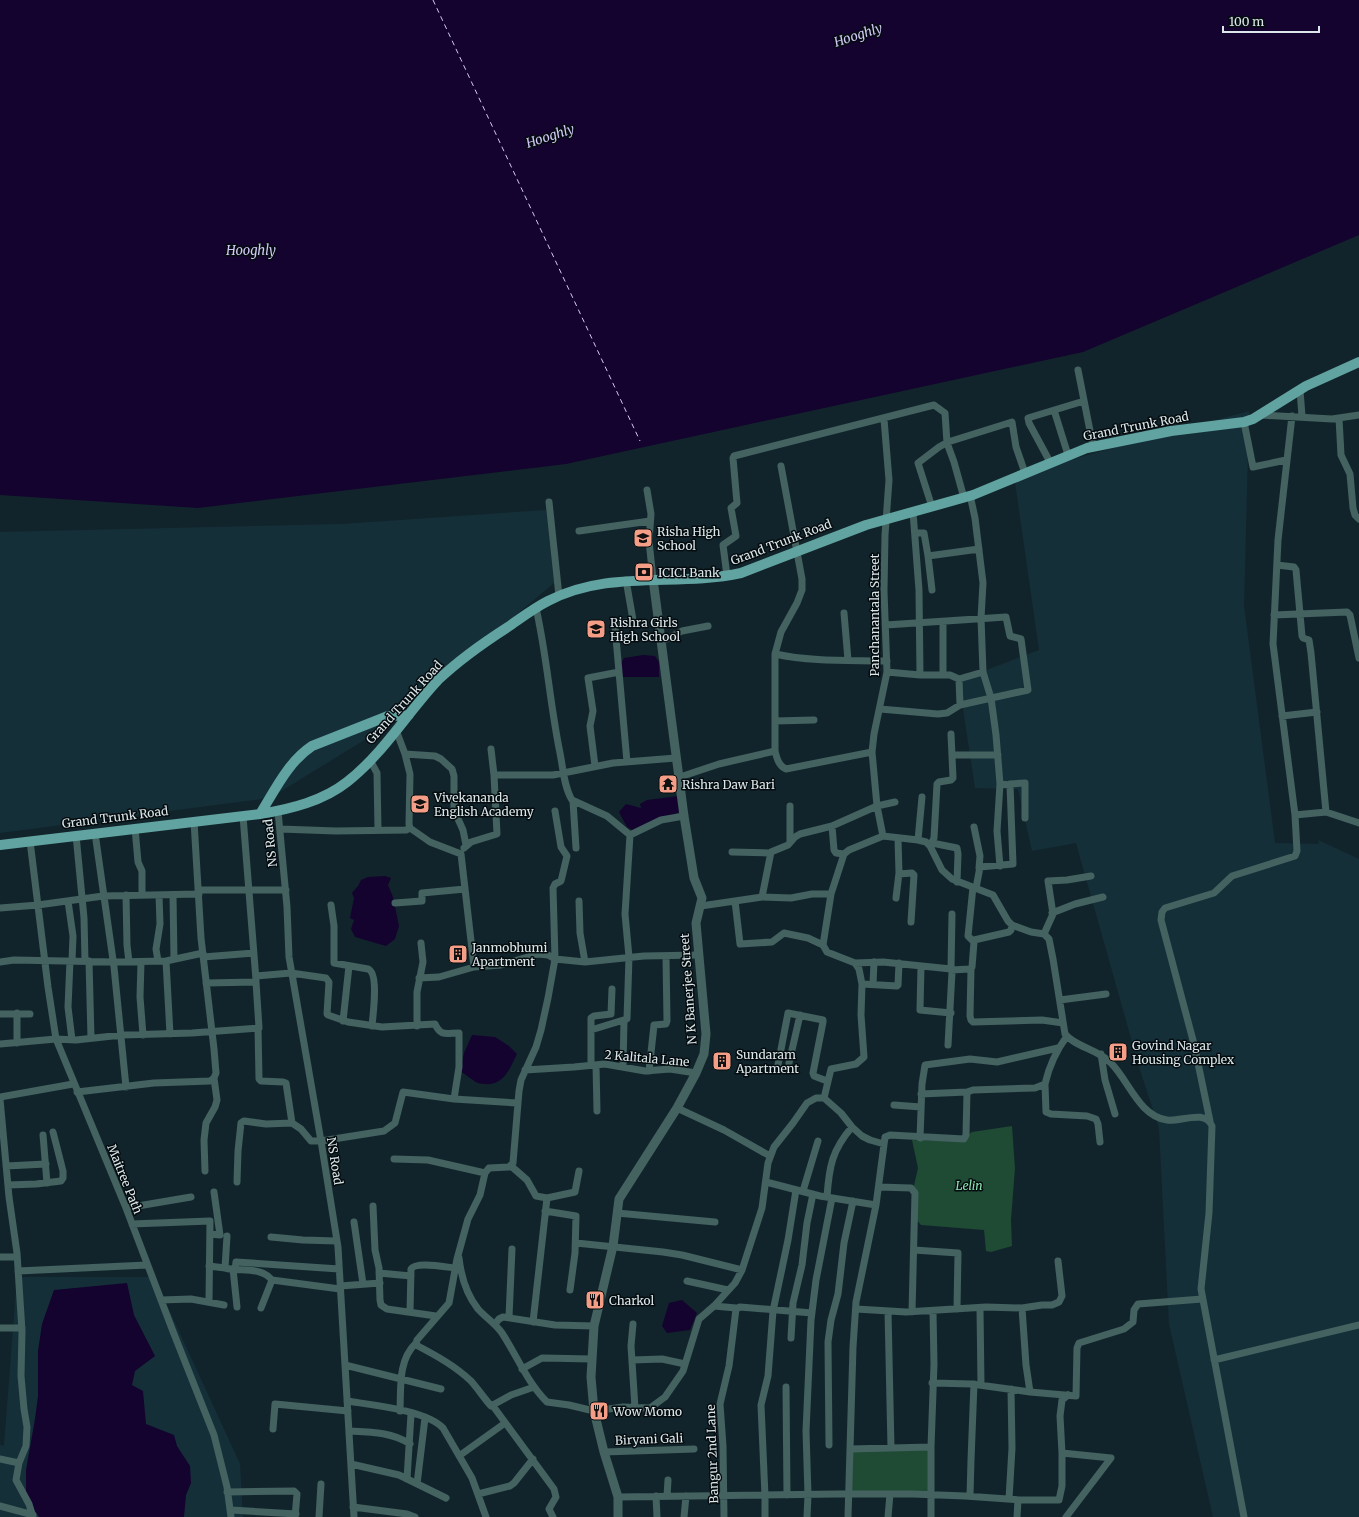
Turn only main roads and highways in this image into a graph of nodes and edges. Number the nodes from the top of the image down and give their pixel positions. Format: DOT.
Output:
graph roads {
  1 [pos="1359,362"];
  2 [pos="409,715"];
  3 [pos="260,814"];
  4 [pos="0,845"];
  1 -- 2 [label="main road, Grand Trunk Road"];
  2 -- 3 [label="main road, Grand Trunk Road"];
  2 -- 3 [label="main road"];
  3 -- 4 [label="main road, Grand Trunk Road"];
}
